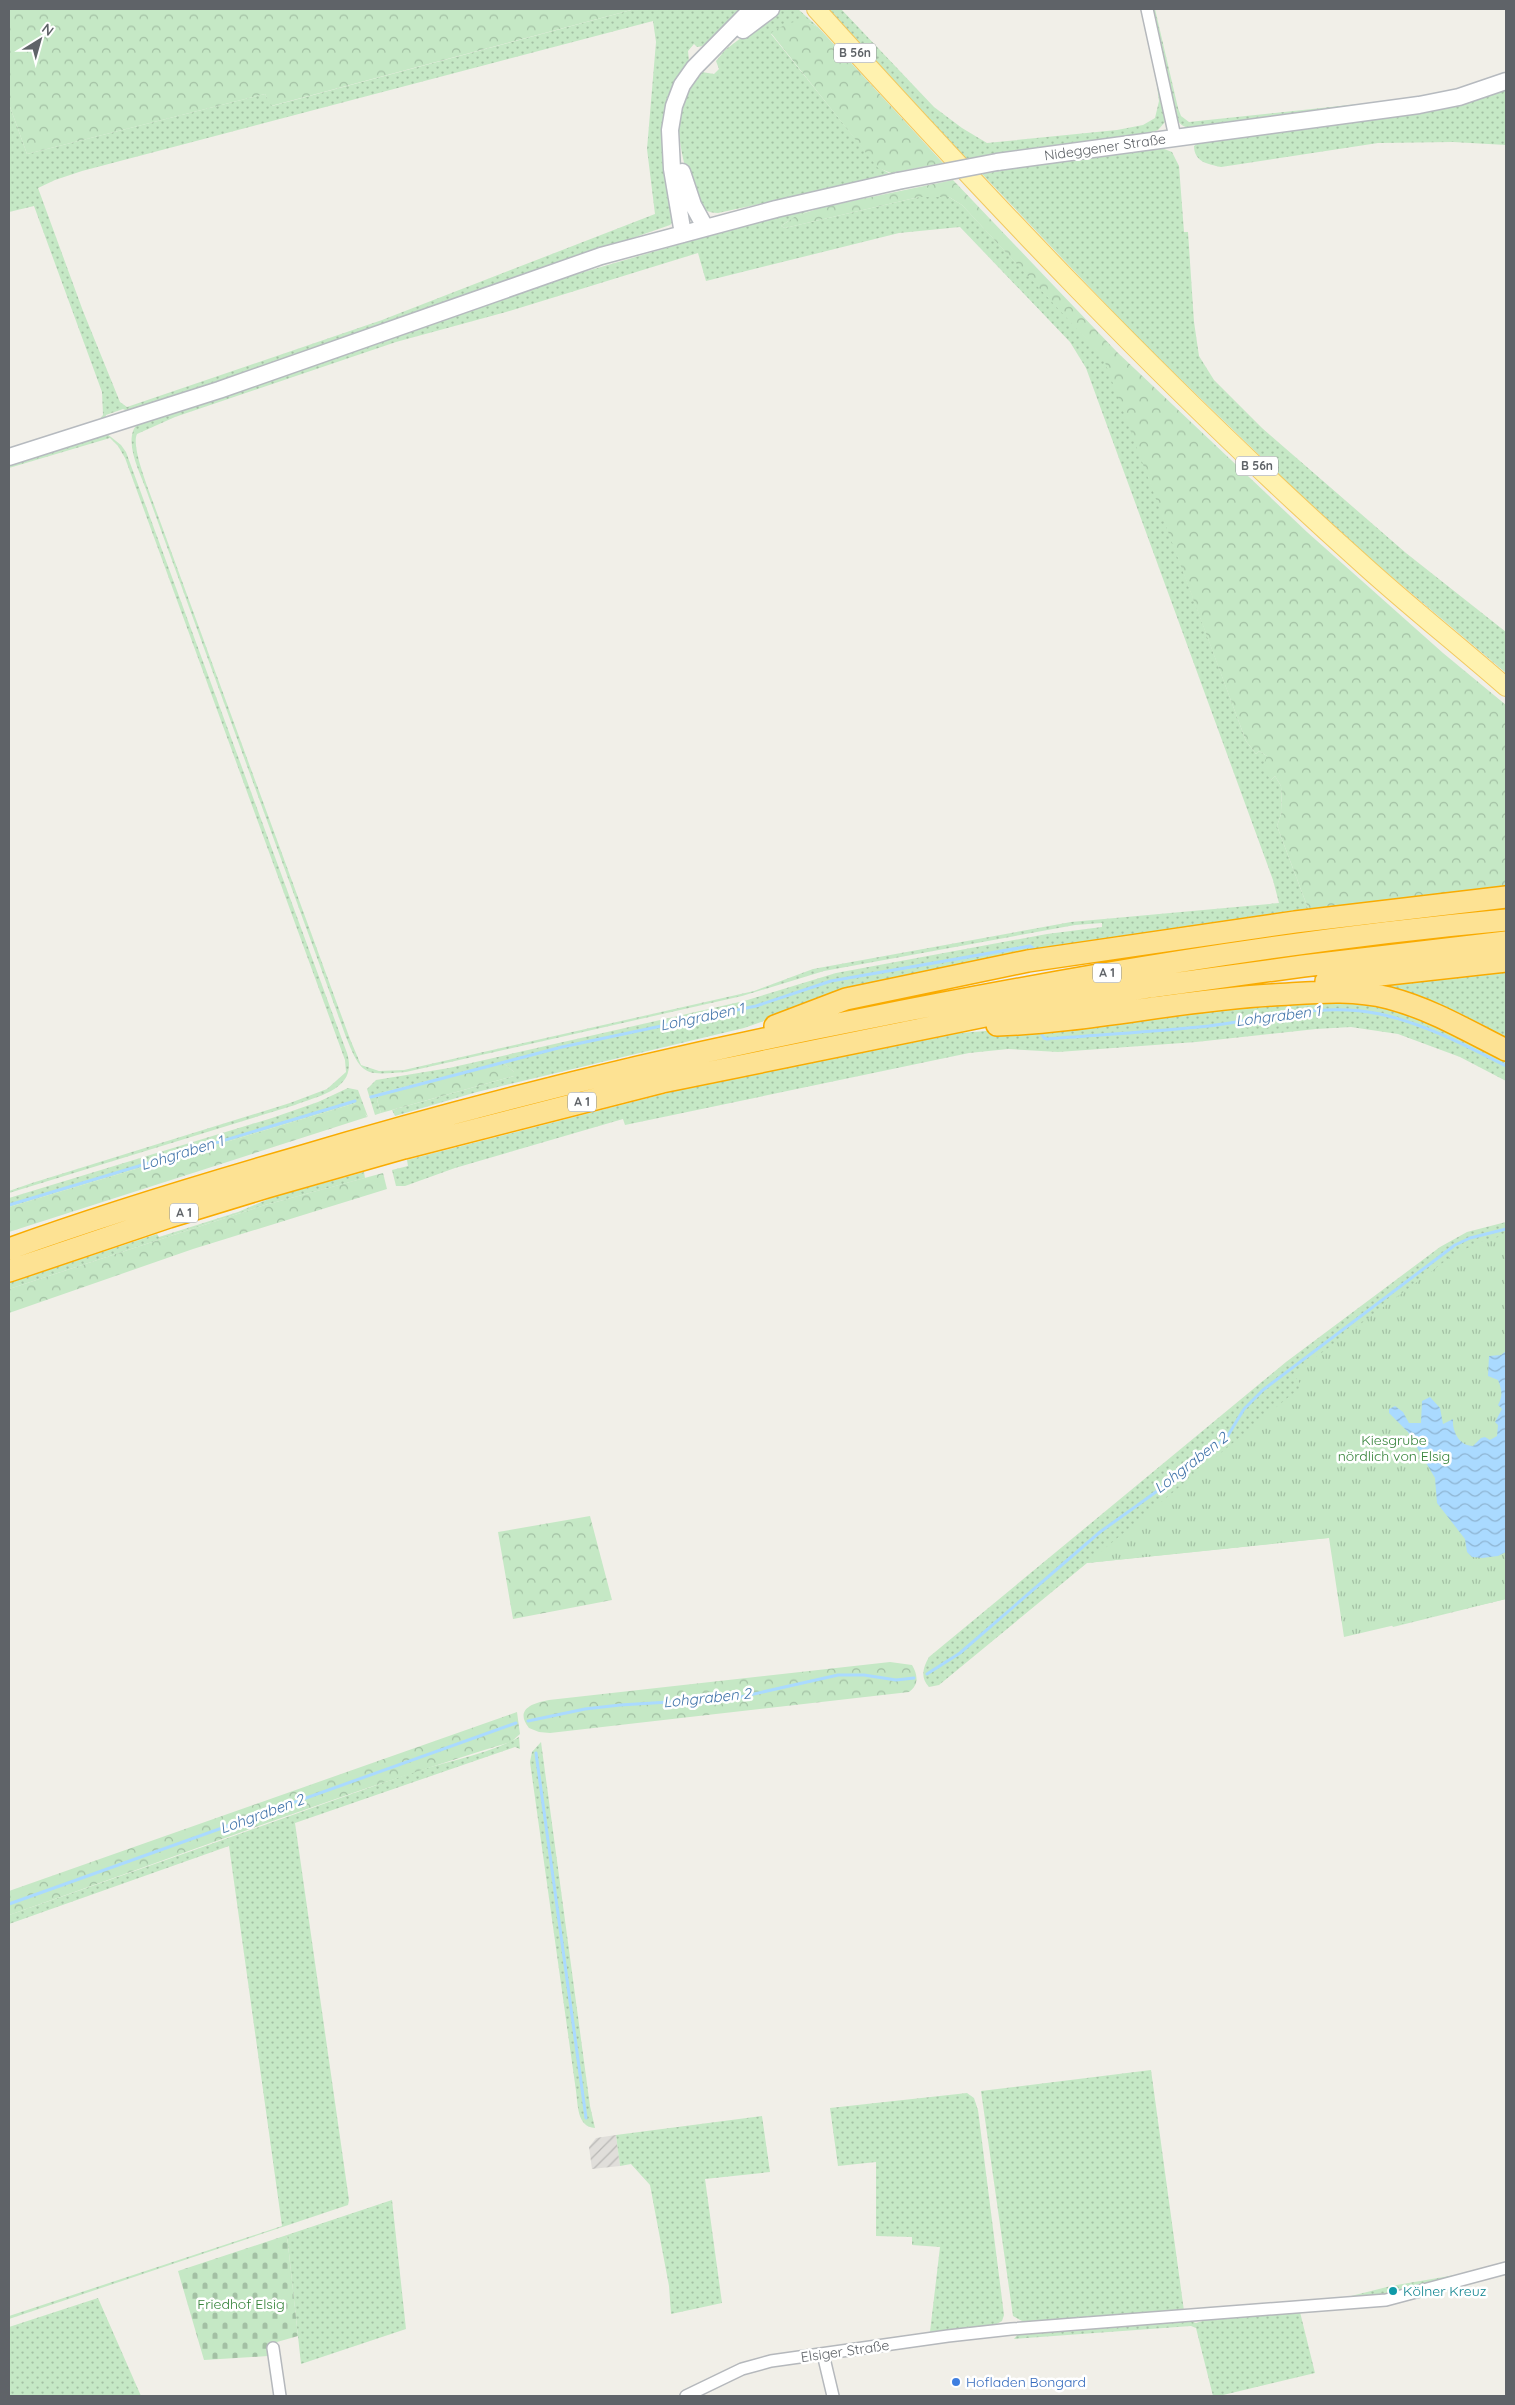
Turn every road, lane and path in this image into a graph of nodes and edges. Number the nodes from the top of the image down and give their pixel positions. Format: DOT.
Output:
graph roads {
  1 [pos="752,9"];
  2 [pos="771,9"];
  3 [pos="816,9"];
  4 [pos="1147,9"];
  5 [pos="720,44"];
  6 [pos="1506,81"];
  7 [pos="1175,137"];
  8 [pos="673,154"];
  9 [pos="705,227"];
  10 [pos="683,234"];
  11 [pos="9,458"];
  12 [pos="1506,687"];
  13 [pos="1506,897"];
  14 [pos="1506,920"];
  15 [pos="1506,942"];
  16 [pos="1506,961"];
  17 [pos="1244,996"];
  18 [pos="936,1027"];
  19 [pos="711,1050"];
  20 [pos="1506,1050"];
  21 [pos="401,1138"];
  22 [pos="357,1150"];
  23 [pos="9,1249"];
  24 [pos="9,1271"];
  25 [pos="1506,2268"];
  26 [pos="273,2348"];
  27 [pos="823,2354"];
  28 [pos="280,2396"];
  29 [pos="686,2396"];
  30 [pos="833,2396"];
  1 -- 5 [label="main road"];
  2 -- 5 [label="main road"];
  3 -- 12 [label="main road, B 56n"];
  4 -- 7 [label="street"];
  5 -- 8 [label="main road"];
  6 -- 7 [label="main road, Nideggener Straße"];
  7 -- 9 [label="main road, Nideggener Straße, bridge"];
  8 -- 9 [label="main road"];
  8 -- 10 [label="main road"];
  9 -- 10 [label="main road, Nideggener Straße"];
  10 -- 11 [label="main road, Nideggener Straße"];
  13 -- 19 [label="highway"];
  14 -- 19 [label="highway, A 1"];
  15 -- 18 [label="highway, A 1"];
  16 -- 17 [label="highway"];
  17 -- 18 [label="highway"];
  17 -- 20 [label="highway"];
  18 -- 21 [label="highway, A 1"];
  19 -- 21 [label="highway, A 1"];
  21 -- 22 [label="highway, A 1"];
  22 -- 23 [label="highway, A 1"];
  22 -- 24 [label="highway, A 1"];
  25 -- 27 [label="street, Elsiger Straße"];
  26 -- 28 [label="street"];
  27 -- 29 [label="street, Elsiger Straße"];
  27 -- 30 [label="street"];
}
